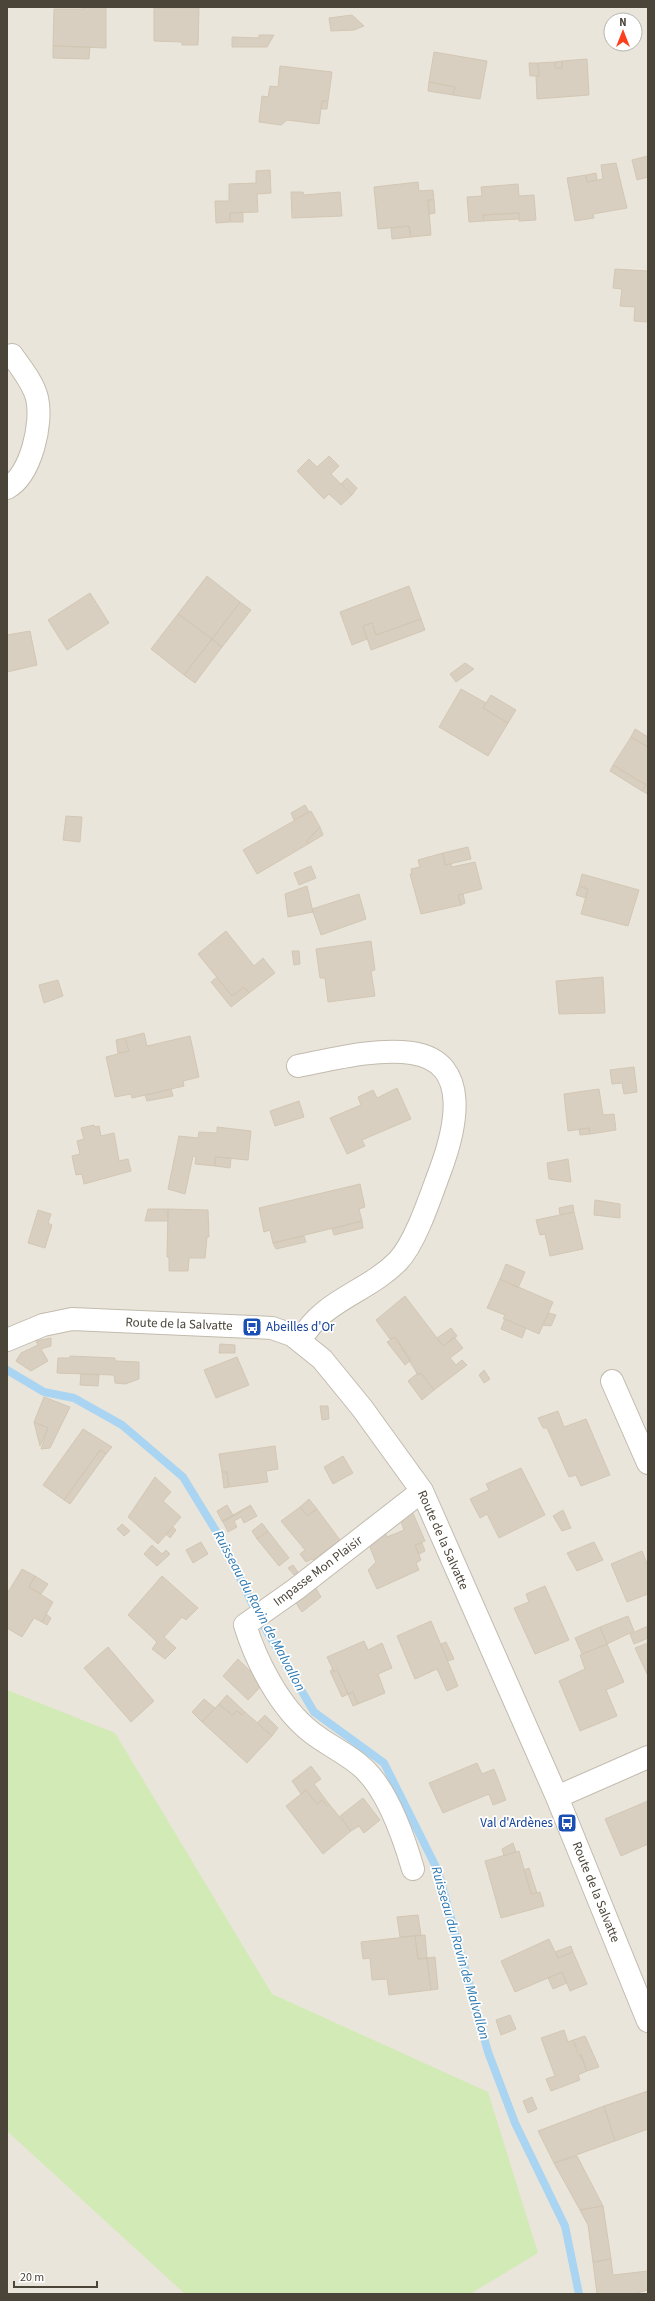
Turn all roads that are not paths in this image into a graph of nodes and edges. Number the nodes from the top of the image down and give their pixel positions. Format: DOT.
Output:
graph roads {
  1 [pos="12,355"];
  2 [pos="7,488"];
  3 [pos="298,1066"];
  4 [pos="7,1340"];
  5 [pos="301,1340"];
  6 [pos="612,1381"];
  7 [pos="648,1463"];
  8 [pos="422,1491"];
  9 [pos="648,1757"];
  10 [pos="556,1797"];
  11 [pos="413,1868"];
  12 [pos="648,2021"];
  1 -- 2 [label="street"];
  3 -- 5 [label="street"];
  4 -- 5 [label="street, Route de la Salvatte"];
  5 -- 8 [label="street, Route de la Salvatte"];
  6 -- 7 [label="street"];
  8 -- 10 [label="street, Route de la Salvatte"];
  8 -- 11 [label="street, Impasse Mon Plaisir"];
  9 -- 10 [label="street"];
  10 -- 12 [label="street, Route de la Salvatte"];
}
